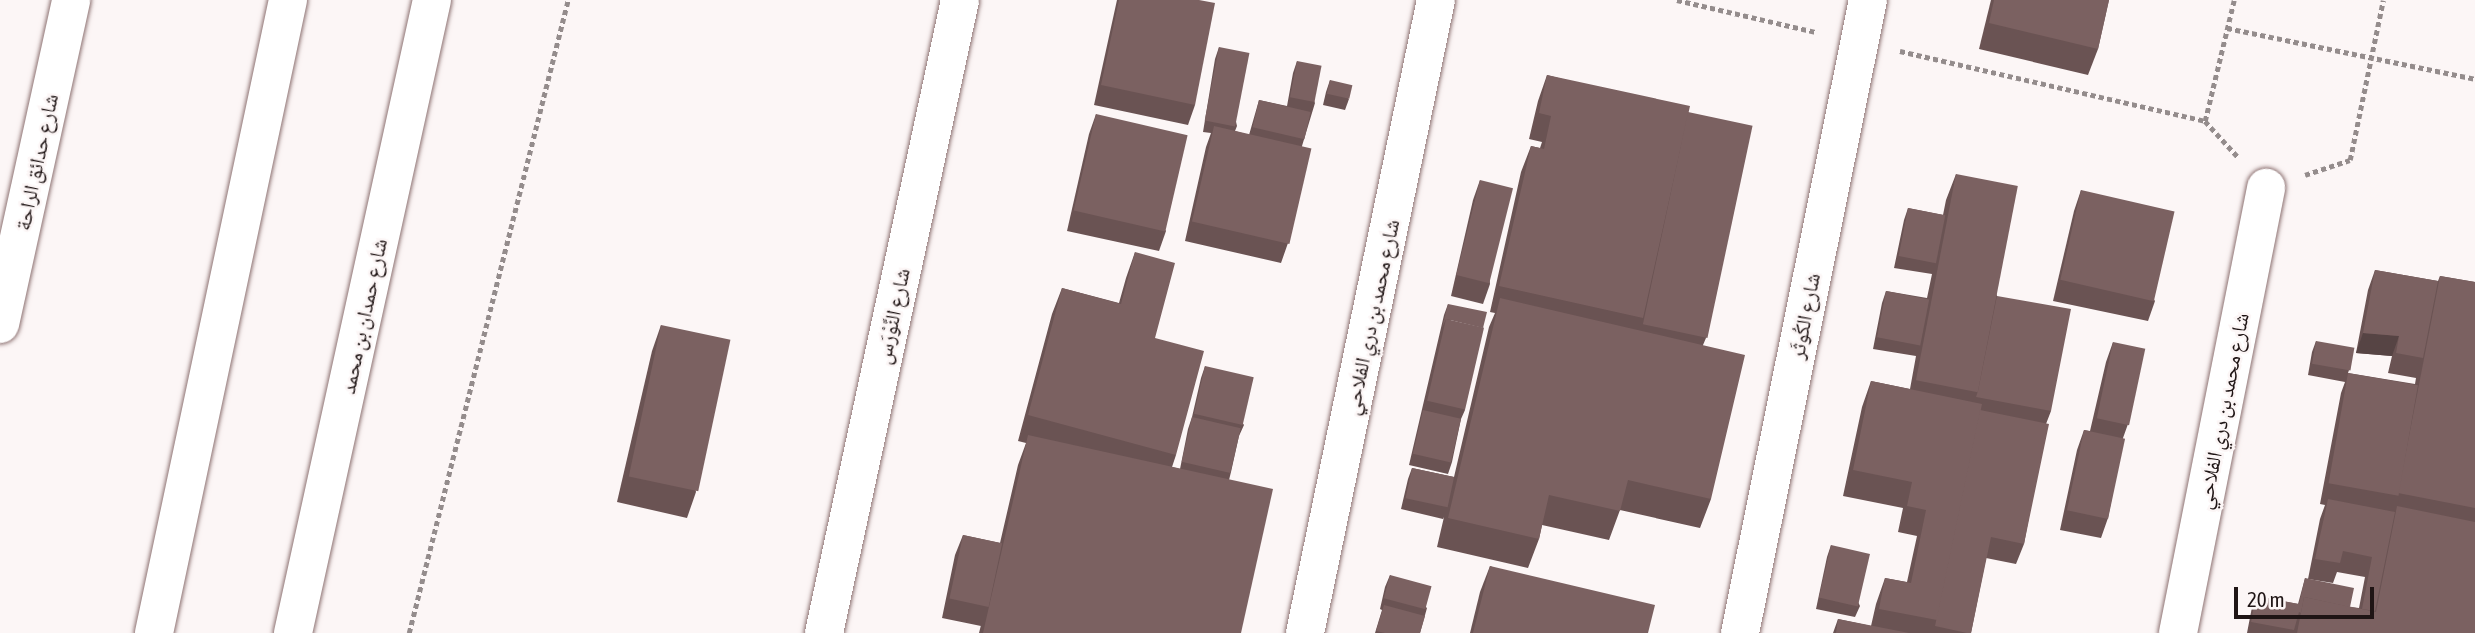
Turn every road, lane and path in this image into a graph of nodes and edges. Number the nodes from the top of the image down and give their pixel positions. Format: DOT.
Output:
graph roads {
  1 [pos="71,0"];
  2 [pos="288,0"];
  3 [pos="432,0"];
  4 [pos="568,0"];
  5 [pos="960,0"];
  6 [pos="1436,0"];
  7 [pos="1677,0"];
  8 [pos="1868,0"];
  9 [pos="2234,0"];
  10 [pos="2383,0"];
  11 [pos="2227,28"];
  12 [pos="1859,42"];
  13 [pos="2371,57"];
  14 [pos="2475,79"];
  15 [pos="2266,188"];
  16 [pos="0,324"];
  17 [pos="154,633"];
  18 [pos="293,633"];
  19 [pos="409,633"];
  20 [pos="824,633"];
  21 [pos="1306,633"];
  22 [pos="1740,633"];
  23 [pos="2178,633"];
  1 -- 16 [label="street, شارع حدائق الراحة"];
  2 -- 17 [label="street"];
  3 -- 18 [label="street, شارع حمدان بن محمد"];
  4 -- 19 [label="path"];
  5 -- 20 [label="street, شارع النَّوْرَس"];
  6 -- 21 [label="street, شارع محمد بن دري الفلاحي"];
  7 -- 12 [label="path"];
  8 -- 12 [label="street, شارع الكُوثَر"];
  9 -- 11 [label="path"];
  10 -- 13 [label="path"];
  11 -- 12 [label="path"];
  11 -- 13 [label="path"];
  12 -- 22 [label="street, شارع الكُوثَر"];
  13 -- 14 [label="path"];
  13 -- 15 [label="path"];
  15 -- 23 [label="street, شارع محمد بن دري الفلاحي"];
}
